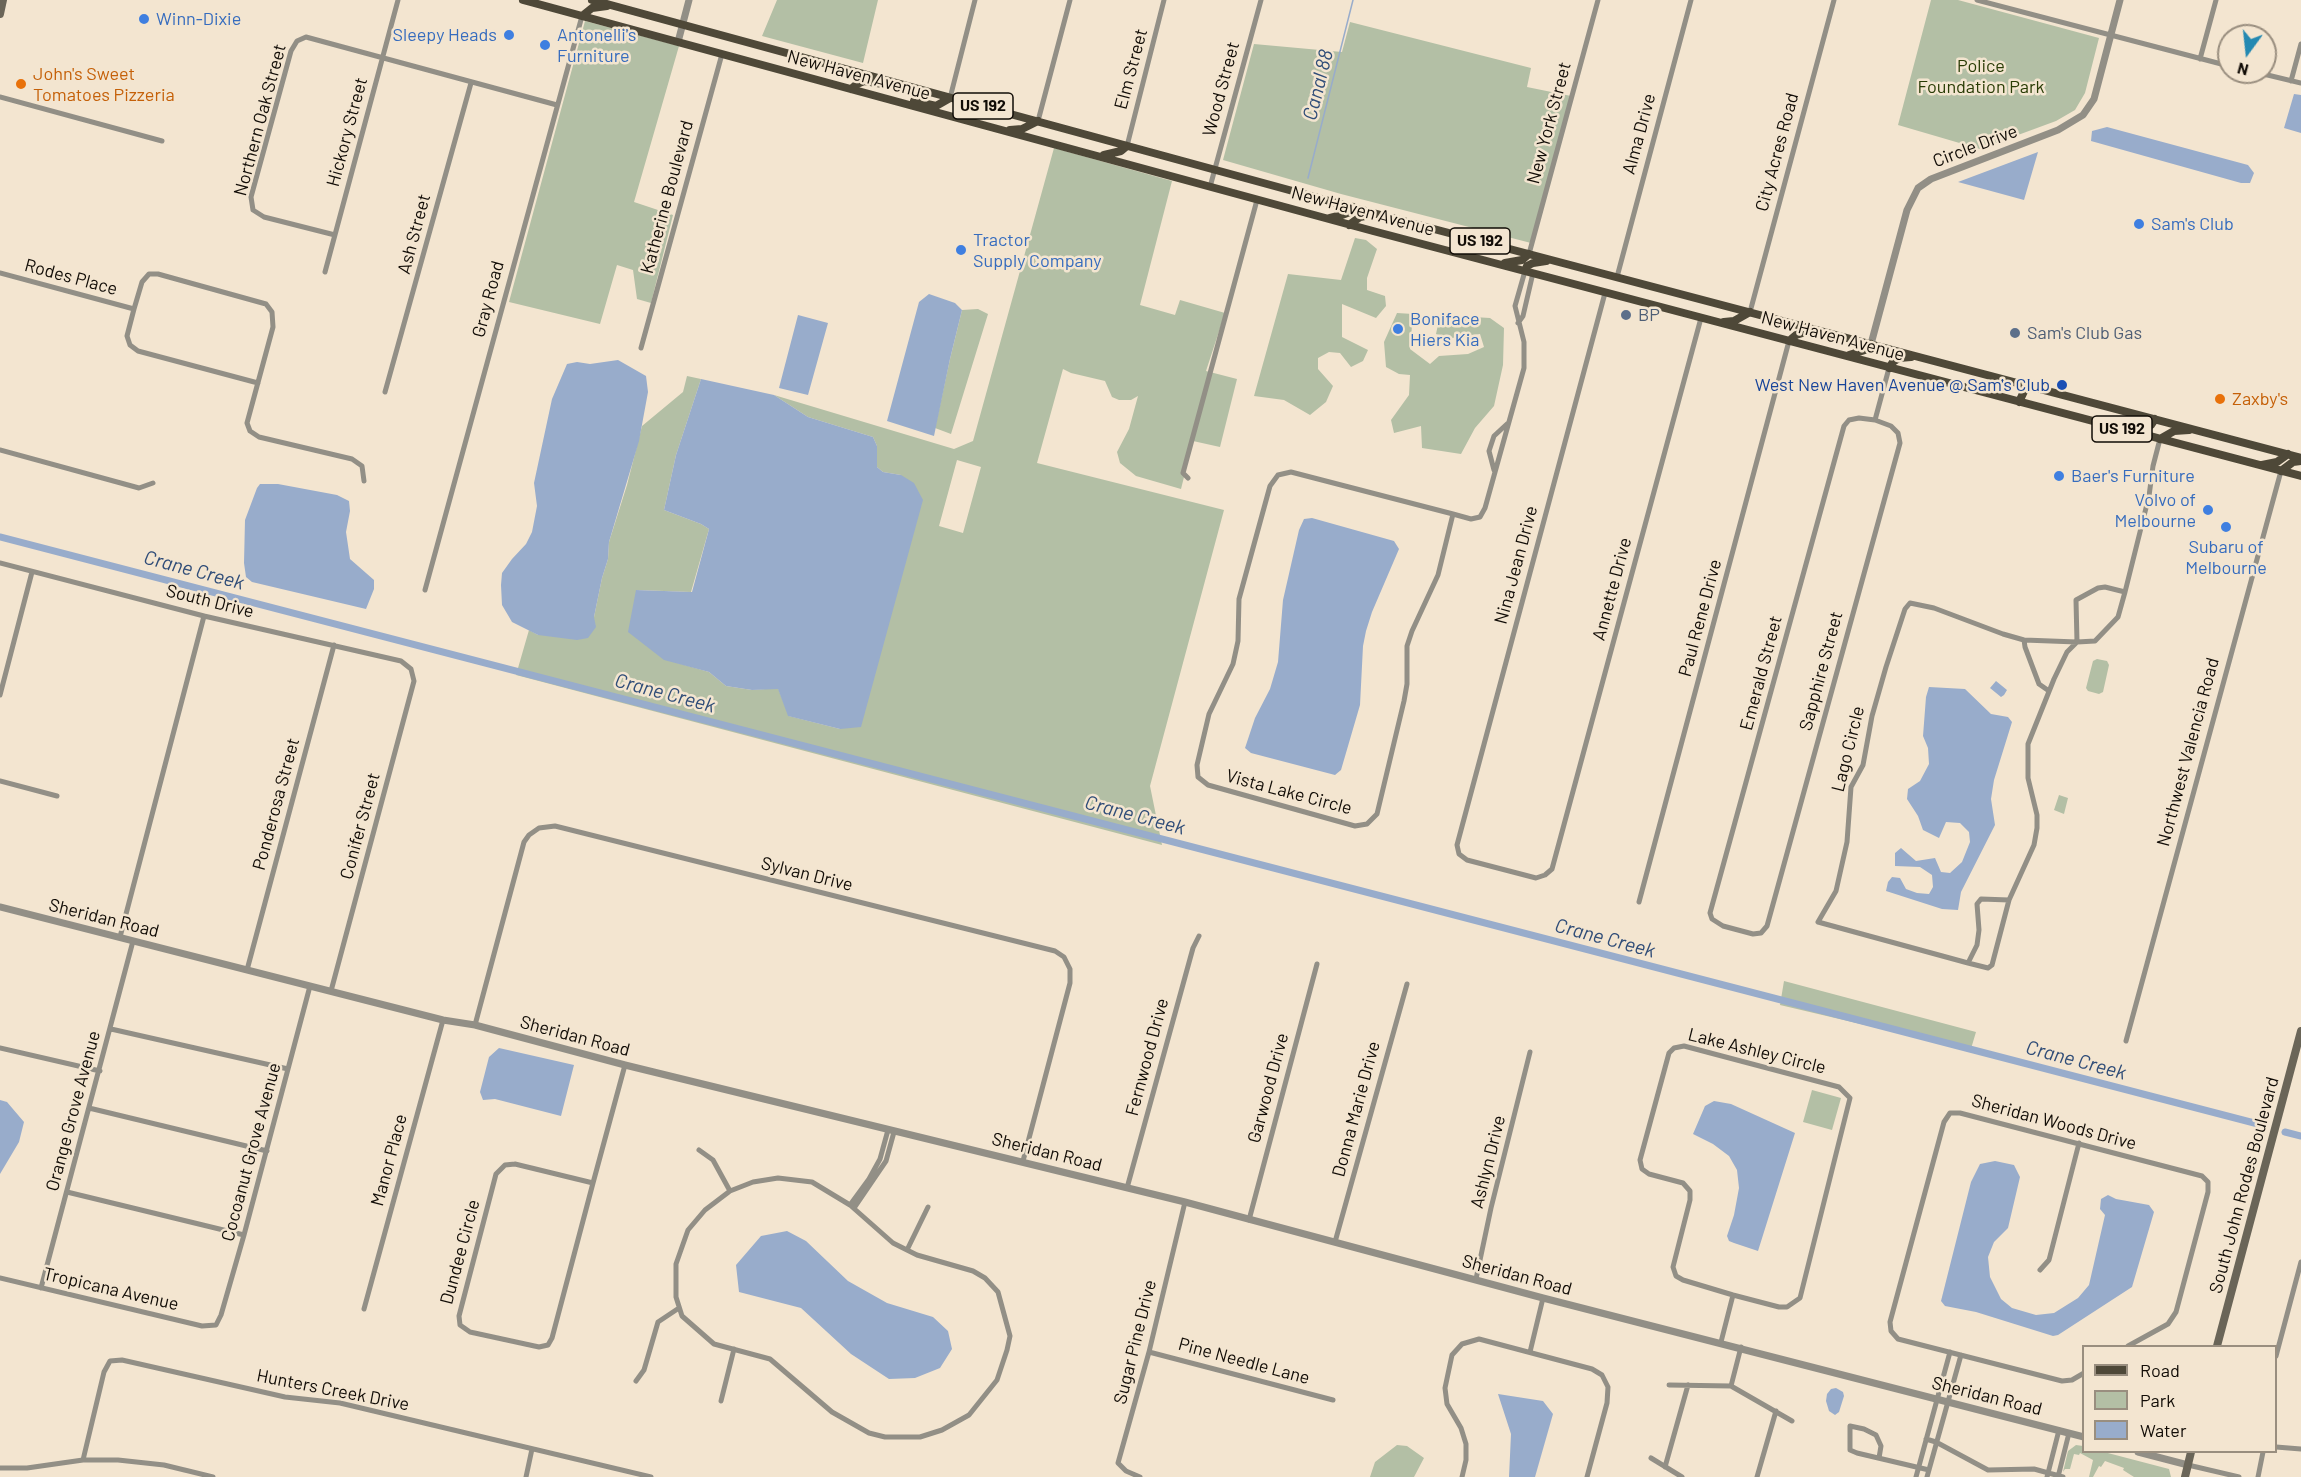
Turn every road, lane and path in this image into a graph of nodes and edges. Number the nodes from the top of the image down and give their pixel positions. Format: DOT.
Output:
graph roads {
  1 [pos="3,0"];
  2 [pos="398,0"];
  3 [pos="523,0"];
  4 [pos="592,0"];
  5 [pos="689,0"];
  6 [pos="975,0"];
  7 [pos="1070,0"];
  8 [pos="1164,0"];
  9 [pos="1261,0"];
  10 [pos="1598,0"];
  11 [pos="1691,0"];
  12 [pos="1834,0"];
  13 [pos="1977,0"];
  14 [pos="2120,0"];
  15 [pos="2216,0"];
  16 [pos="610,5"];
  17 [pos="0,14"];
  18 [pos="582,16"];
  19 [pos="683,24"];
  20 [pos="2111,36"];
  21 [pos="678,42"];
  22 [pos="2301,44"];
  23 [pos="722,54"];
  24 [pos="382,58"];
  25 [pos="2200,59"];
  26 [pos="2217,63"];
  27 [pos="2277,78"];
  28 [pos="2291,81"];
  29 [pos="471,83"];
  30 [pos="2301,83"];
  31 [pos="851,89"];
  32 [pos="919,89"];
  33 [pos="0,97"];
  34 [pos="950,98"];
  35 [pos="901,103"];
  36 [pos="557,105"];
  37 [pos="1038,121"];
  38 [pos="1004,131"];
  39 [pos="162,141"];
  40 [pos="1127,146"];
  41 [pos="1098,156"];
  42 [pos="1215,169"];
  43 [pos="1210,187"];
  44 [pos="1257,200"];
  45 [pos="1353,207"];
  46 [pos="1377,214"];
  47 [pos="1326,219"];
  48 [pos="1349,225"];
  49 [pos="335,235"];
  50 [pos="1529,254"];
  51 [pos="1553,260"];
  52 [pos="1499,264"];
  53 [pos="325,272"];
  54 [pos="1529,272"];
  55 [pos="0,273"];
  56 [pos="1617,277"];
  57 [pos="1605,292"];
  58 [pos="134,309"];
  59 [pos="1750,312"];
  60 [pos="1701,318"];
  61 [pos="1518,323"];
  62 [pos="1720,323"];
  63 [pos="1816,329"];
  64 [pos="1789,341"];
  65 [pos="1871,344"];
  66 [pos="640,348"];
  67 [pos="1846,356"];
  68 [pos="1920,357"];
  69 [pos="1889,368"];
  70 [pos="258,383"];
  71 [pos="2027,385"];
  72 [pos="385,392"];
  73 [pos="2019,402"];
  74 [pos="2155,419"];
  75 [pos="1875,420"];
  76 [pos="1508,423"];
  77 [pos="2124,429"];
  78 [pos="2195,430"];
  79 [pos="2160,439"];
  80 [pos="1492,444"];
  81 [pos="1503,446"];
  82 [pos="0,450"];
  83 [pos="2288,454"];
  84 [pos="2301,459"];
  85 [pos="2258,465"];
  86 [pos="1495,471"];
  87 [pos="2281,471"];
  88 [pos="2301,476"];
  89 [pos="1188,478"];
  90 [pos="364,481"];
  91 [pos="153,483"];
  92 [pos="1453,514"];
  93 [pos="0,563"];
  94 [pos="32,572"];
  95 [pos="425,590"];
  96 [pos="2125,591"];
  97 [pos="204,616"];
  98 [pos="2024,640"];
  99 [pos="2077,642"];
  100 [pos="333,645"];
  101 [pos="411,669"];
  102 [pos="2049,691"];
  103 [pos="0,695"];
  104 [pos="0,781"];
  105 [pos="57,796"];
  106 [pos="1552,869"];
  107 [pos="2009,900"];
  108 [pos="1639,902"];
  109 [pos="0,907"];
  110 [pos="1753,934"];
  111 [pos="1199,936"];
  112 [pos="120,937"];
  113 [pos="133,941"];
  114 [pos="1317,963"];
  115 [pos="1968,963"];
  116 [pos="247,970"];
  117 [pos="1407,984"];
  118 [pos="310,986"];
  119 [pos="331,991"];
  120 [pos="443,1020"];
  121 [pos="475,1025"];
  122 [pos="111,1029"];
  123 [pos="2301,1031"];
  124 [pos="2126,1041"];
  125 [pos="0,1048"];
  126 [pos="1530,1052"];
  127 [pos="626,1065"];
  128 [pos="288,1070"];
  129 [pos="100,1071"];
  130 [pos="89,1108"];
  131 [pos="891,1131"];
  132 [pos="2079,1143"];
  133 [pos="699,1150"];
  134 [pos="267,1151"];
  135 [pos="1023,1161"];
  136 [pos="593,1183"];
  137 [pos="1127,1188"];
  138 [pos="730,1191"];
  139 [pos="67,1192"];
  140 [pos="1185,1202"];
  141 [pos="852,1206"];
  142 [pos="928,1207"];
  143 [pos="1249,1220"];
  144 [pos="244,1235"];
  145 [pos="1335,1242"];
  146 [pos="907,1250"];
  147 [pos="2301,1262"];
  148 [pos="2040,1270"];
  149 [pos="0,1278"];
  150 [pos="1476,1279"];
  151 [pos="41,1288"];
  152 [pos="1733,1294"];
  153 [pos="1544,1298"];
  154 [pos="679,1308"];
  155 [pos="364,1309"];
  156 [pos="216,1325"];
  157 [pos="1721,1342"];
  158 [pos="2131,1345"];
  159 [pos="2218,1345"];
  160 [pos="1741,1347"];
  161 [pos="734,1349"];
  162 [pos="1149,1352"];
  163 [pos="1530,1352"];
  164 [pos="1950,1352"];
  165 [pos="2277,1352"];
  166 [pos="1960,1355"];
  167 [pos="2082,1374"];
  168 [pos="636,1381"];
  169 [pos="1669,1384"];
  170 [pos="1688,1385"];
  171 [pos="1731,1386"];
  172 [pos="1937,1399"];
  173 [pos="1333,1400"];
  174 [pos="721,1401"];
  175 [pos="1948,1402"];
  176 [pos="1776,1411"];
  177 [pos="1792,1421"];
  178 [pos="2059,1430"];
  179 [pos="2069,1433"];
  180 [pos="2082,1436"];
  181 [pos="1926,1439"];
  182 [pos="1936,1442"];
  183 [pos="2277,1447"];
  184 [pos="532,1449"];
  185 [pos="2301,1449"];
  186 [pos="2143,1453"];
  187 [pos="2191,1453"];
  188 [pos="2263,1453"];
  189 [pos="1652,1458"];
  190 [pos="1880,1458"];
  191 [pos="83,1460"];
  192 [pos="2188,1465"];
  193 [pos="1665,1467"];
  194 [pos="1919,1467"];
  195 [pos="0,1468"];
  196 [pos="1929,1470"];
  197 [pos="2048,1474"];
  198 [pos="213,1477"];
  199 [pos="526,1477"];
  200 [pos="651,1477"];
  201 [pos="1140,1477"];
  202 [pos="1462,1477"];
  203 [pos="1587,1477"];
  204 [pos="1682,1477"];
  205 [pos="1757,1477"];
  206 [pos="1916,1477"];
  207 [pos="1927,1477"];
  208 [pos="2060,1477"];
  209 [pos="2185,1477"];
  210 [pos="2239,1477"];
  211 [pos="2258,1477"];
  1 -- 17 [label="main road"];
  2 -- 24 [label="street, Hickory Street"];
  3 -- 18 [label="main road, New Haven Avenue / US 192"];
  4 -- 16 [label="main road, New Haven Avenue / US 192"];
  5 -- 19 [label="street"];
  6 -- 34 [label="street"];
  7 -- 37 [label="street"];
  8 -- 40 [label="street, Elm Street"];
  9 -- 42 [label="street, Wood Street"];
  10 -- 50 [label="street, New York Street"];
  11 -- 56 [label="street, Alma Drive"];
  12 -- 59 [label="street, City Acres Road"];
  13 -- 20 [label="street"];
  14 -- 20 [label="street, Circle Drive"];
  15 -- 25 [label="street"];
  16 -- 18 [label="main road"];
  16 -- 19 [label="main road, New Haven Avenue / US 192"];
  18 -- 21 [label="main road, New Haven Avenue / US 192"];
  18 -- 36 [label="street, Gray Road"];
  19 -- 21 [label="street"];
  19 -- 32 [label="main road, New Haven Avenue / US 192"];
  20 -- 25 [label="street"];
  20 -- 65 [label="street, Circle Drive"];
  21 -- 23 [label="main road, New Haven Avenue / US 192"];
  22 -- 28 [label="street"];
  23 -- 31 [label="main road, New Haven Avenue / US 192"];
  23 -- 66 [label="street, Katherine Boulevard"];
  24 -- 29 [label="street, Northern Oak Street"];
  24 -- 49 [label="street, Hickory Street"];
  24 -- 49 [label="street, Northern Oak Street"];
  25 -- 26 [label="street"];
  27 -- 28 [label="street"];
  28 -- 30 [label="street"];
  29 -- 36 [label="street, Northern Oak Street"];
  29 -- 72 [label="street, Ash Street"];
  31 -- 32 [label="main road"];
  31 -- 35 [label="main road, New Haven Avenue / US 192"];
  32 -- 34 [label="main road, New Haven Avenue / US 192"];
  33 -- 39 [label="street"];
  34 -- 35 [label="main road"];
  34 -- 37 [label="main road, New Haven Avenue / US 192"];
  35 -- 38 [label="main road, New Haven Avenue / US 192"];
  36 -- 95 [label="street, Gray Road"];
  37 -- 38 [label="main road"];
  37 -- 40 [label="main road, New Haven Avenue / US 192"];
  38 -- 41 [label="main road, New Haven Avenue / US 192"];
  40 -- 41 [label="main road"];
  40 -- 42 [label="main road, New Haven Avenue / US 192"];
  41 -- 43 [label="main road, New Haven Avenue / US 192"];
  42 -- 43 [label="street, Wood Street"];
  42 -- 45 [label="main road, New Haven Avenue / US 192"];
  43 -- 44 [label="main road, New Haven Avenue / US 192"];
  44 -- 47 [label="main road, New Haven Avenue / US 192"];
  44 -- 89 [label="street"];
  45 -- 46 [label="main road, New Haven Avenue / US 192"];
  45 -- 47 [label="main road"];
  46 -- 48 [label="main road"];
  46 -- 50 [label="main road, New Haven Avenue / US 192"];
  47 -- 48 [label="main road, New Haven Avenue / US 192"];
  48 -- 52 [label="main road, New Haven Avenue / US 192"];
  49 -- 53 [label="street, Hickory Street"];
  50 -- 51 [label="main road, New Haven Avenue / US 192"];
  50 -- 52 [label="main road"];
  51 -- 54 [label="main road"];
  51 -- 56 [label="main road, New Haven Avenue / US 192"];
  52 -- 54 [label="main road, New Haven Avenue / US 192"];
  54 -- 57 [label="main road, New Haven Avenue / US 192"];
  54 -- 61 [label="street"];
  54 -- 61 [label="street, Vista Lake Circle"];
  55 -- 58 [label="street, Rodes Place"];
  56 -- 57 [label="main road"];
  56 -- 59 [label="main road, New Haven Avenue / US 192"];
  57 -- 60 [label="main road, New Haven Avenue / US 192"];
  57 -- 106 [label="street, Nina Jean Drive"];
  58 -- 70 [label="street"];
  58 -- 70 [label="street"];
  59 -- 62 [label="main road"];
  59 -- 63 [label="main road, New Haven Avenue / US 192"];
  60 -- 62 [label="main road, New Haven Avenue / US 192"];
  60 -- 106 [label="street, Annette Drive"];
  61 -- 76 [label="street, Vista Lake Circle"];
  62 -- 64 [label="main road, New Haven Avenue / US 192"];
  63 -- 64 [label="main road"];
  63 -- 65 [label="main road, New Haven Avenue / US 192"];
  64 -- 67 [label="main road, New Haven Avenue / US 192"];
  64 -- 108 [label="street, Paul Rene Drive"];
  65 -- 67 [label="main road"];
  65 -- 68 [label="main road, New Haven Avenue / US 192"];
  67 -- 69 [label="main road, New Haven Avenue / US 192"];
  68 -- 69 [label="main road"];
  68 -- 71 [label="main road, New Haven Avenue / US 192"];
  69 -- 73 [label="main road, New Haven Avenue / US 192"];
  69 -- 75 [label="street"];
  70 -- 90 [label="street"];
  71 -- 73 [label="main road"];
  71 -- 74 [label="main road, New Haven Avenue / US 192"];
  73 -- 77 [label="main road, New Haven Avenue / US 192"];
  74 -- 77 [label="main road"];
  74 -- 78 [label="main road, New Haven Avenue / US 192"];
  75 -- 110 [label="street, Sapphire Street"];
  75 -- 110 [label="street, Emerald Street"];
  76 -- 80 [label="street, Vista Lake Circle"];
  76 -- 81 [label="street, Vista Lake Circle"];
  77 -- 79 [label="main road, New Haven Avenue / US 192"];
  78 -- 79 [label="main road"];
  78 -- 83 [label="main road, New Haven Avenue / US 192"];
  79 -- 85 [label="main road, New Haven Avenue / US 192"];
  79 -- 96 [label="street, Lago Circle"];
  80 -- 81 [label="street"];
  80 -- 86 [label="street, Vista Lake Circle"];
  81 -- 86 [label="street, Vista Lake Circle"];
  82 -- 91 [label="street"];
  83 -- 84 [label="main road, New Haven Avenue / US 192"];
  83 -- 85 [label="main road"];
  84 -- 87 [label="main road"];
  85 -- 87 [label="main road, New Haven Avenue / US 192"];
  86 -- 92 [label="street, Vista Lake Circle"];
  87 -- 88 [label="main road, New Haven Avenue / US 192"];
  87 -- 124 [label="street, Northwest Valencia Road"];
  92 -- 92 [label="street, Vista Lake Circle"];
  93 -- 94 [label="street, South Drive"];
  94 -- 97 [label="street, South Drive"];
  94 -- 103 [label="street"];
  96 -- 99 [label="street, Lago Circle"];
  96 -- 99 [label="street"];
  97 -- 100 [label="street, South Drive"];
  97 -- 112 [label="street"];
  98 -- 99 [label="street, Lago Circle"];
  98 -- 102 [label="street"];
  98 -- 115 [label="street, Lago Circle"];
  99 -- 102 [label="street, Lago Circle"];
  100 -- 101 [label="street, South Drive"];
  100 -- 116 [label="street, Ponderosa Street"];
  101 -- 119 [label="street, Conifer Street"];
  102 -- 107 [label="street, Lago Circle"];
  104 -- 105 [label="street"];
  107 -- 115 [label="street, Lago Circle"];
  107 -- 115 [label="street"];
  109 -- 112 [label="street, Sheridan Road"];
  111 -- 137 [label="street, Fernwood Drive"];
  112 -- 113 [label="street, Sheridan Road"];
  113 -- 116 [label="street, Sheridan Road"];
  113 -- 122 [label="street, Orange Grove Avenue"];
  114 -- 143 [label="street, Garwood Drive"];
  116 -- 118 [label="street, Sheridan Road"];
  117 -- 145 [label="street, Donna Marie Drive"];
  118 -- 119 [label="street, Sheridan Road"];
  118 -- 128 [label="street, Cocoanut Grove Avenue"];
  119 -- 120 [label="street, Sheridan Road"];
  120 -- 121 [label="street, Sheridan Road"];
  120 -- 155 [label="street, Manor Place"];
  121 -- 127 [label="street, Sheridan Road"];
  121 -- 135 [label="street, Sylvan Drive"];
  122 -- 128 [label="street"];
  122 -- 129 [label="street, Orange Grove Avenue"];
  123 -- 159 [label="main road, South John Rodes Boulevard"];
  125 -- 129 [label="street"];
  126 -- 150 [label="street, Ashlyn Drive"];
  127 -- 131 [label="street, Sheridan Road"];
  127 -- 136 [label="street, Dundee Circle"];
  128 -- 134 [label="street, Cocoanut Grove Avenue"];
  129 -- 130 [label="street, Orange Grove Avenue"];
  130 -- 134 [label="street"];
  130 -- 139 [label="street, Orange Grove Avenue"];
  131 -- 135 [label="street, Sheridan Road"];
  131 -- 141 [label="street"];
  132 -- 148 [label="street"];
  132 -- 158 [label="street, Sheridan Woods Drive"];
  132 -- 164 [label="street, Sheridan Woods Drive"];
  133 -- 138 [label="street"];
  134 -- 144 [label="street, Cocoanut Grove Avenue"];
  135 -- 137 [label="street, Sheridan Road"];
  136 -- 136 [label="street, Dundee Circle"];
  137 -- 140 [label="street, Sheridan Road"];
  138 -- 141 [label="street"];
  138 -- 154 [label="street"];
  139 -- 144 [label="street"];
  139 -- 151 [label="street, Orange Grove Avenue"];
  140 -- 143 [label="street, Sheridan Road"];
  140 -- 162 [label="street, Sugar Pine Drive"];
  141 -- 146 [label="street"];
  142 -- 146 [label="street"];
  143 -- 145 [label="street, Sheridan Road"];
  144 -- 156 [label="street, Cocoanut Grove Avenue"];
  145 -- 150 [label="street, Sheridan Road"];
  146 -- 161 [label="street"];
  147 -- 165 [label="street"];
  149 -- 151 [label="street, Tropicana Avenue"];
  150 -- 153 [label="street, Sheridan Road"];
  151 -- 156 [label="street, Tropicana Avenue"];
  152 -- 152 [label="street, Lake Ashley Circle"];
  152 -- 157 [label="street"];
  153 -- 157 [label="street, Sheridan Road"];
  153 -- 163 [label="street"];
  154 -- 161 [label="street"];
  154 -- 168 [label="street"];
  157 -- 160 [label="street, Sheridan Road"];
  160 -- 171 [label="street"];
  160 -- 172 [label="street, Sheridan Road"];
  161 -- 174 [label="street"];
  162 -- 173 [label="street, Pine Needle Lane"];
  162 -- 201 [label="street, Sugar Pine Drive"];
  163 -- 202 [label="street"];
  163 -- 203 [label="street"];
  164 -- 166 [label="street, Sheridan Woods Drive"];
  164 -- 172 [label="street"];
  166 -- 167 [label="street, Sheridan Woods Drive"];
  166 -- 175 [label="street"];
  169 -- 170 [label="street"];
  170 -- 171 [label="street"];
  170 -- 193 [label="street"];
  171 -- 176 [label="street"];
  172 -- 175 [label="street, Sheridan Road"];
  172 -- 181 [label="street"];
  175 -- 178 [label="street, Sheridan Road"];
  175 -- 182 [label="street"];
  176 -- 177 [label="street"];
  176 -- 205 [label="street"];
  178 -- 179 [label="street, Sheridan Road"];
  178 -- 197 [label="street"];
  179 -- 180 [label="street, Sheridan Road"];
  179 -- 208 [label="street"];
  181 -- 182 [label="street"];
  181 -- 194 [label="street"];
  182 -- 196 [label="street"];
  182 -- 197 [label="street"];
  183 -- 185 [label="street"];
  184 -- 191 [label="street, Hunters Creek Drive"];
  184 -- 199 [label="street"];
  184 -- 200 [label="street, Hunters Creek Drive"];
  186 -- 192 [label="street"];
  187 -- 192 [label="main road"];
  188 -- 211 [label="street"];
  189 -- 193 [label="street"];
  190 -- 190 [label="street"];
  190 -- 194 [label="street"];
  191 -- 195 [label="street"];
  191 -- 198 [label="street"];
  192 -- 209 [label="main road"];
  192 -- 210 [label="street"];
  193 -- 204 [label="street"];
  194 -- 196 [label="street"];
  194 -- 206 [label="street"];
  196 -- 207 [label="street"];
  197 -- 208 [label="street"];
}
